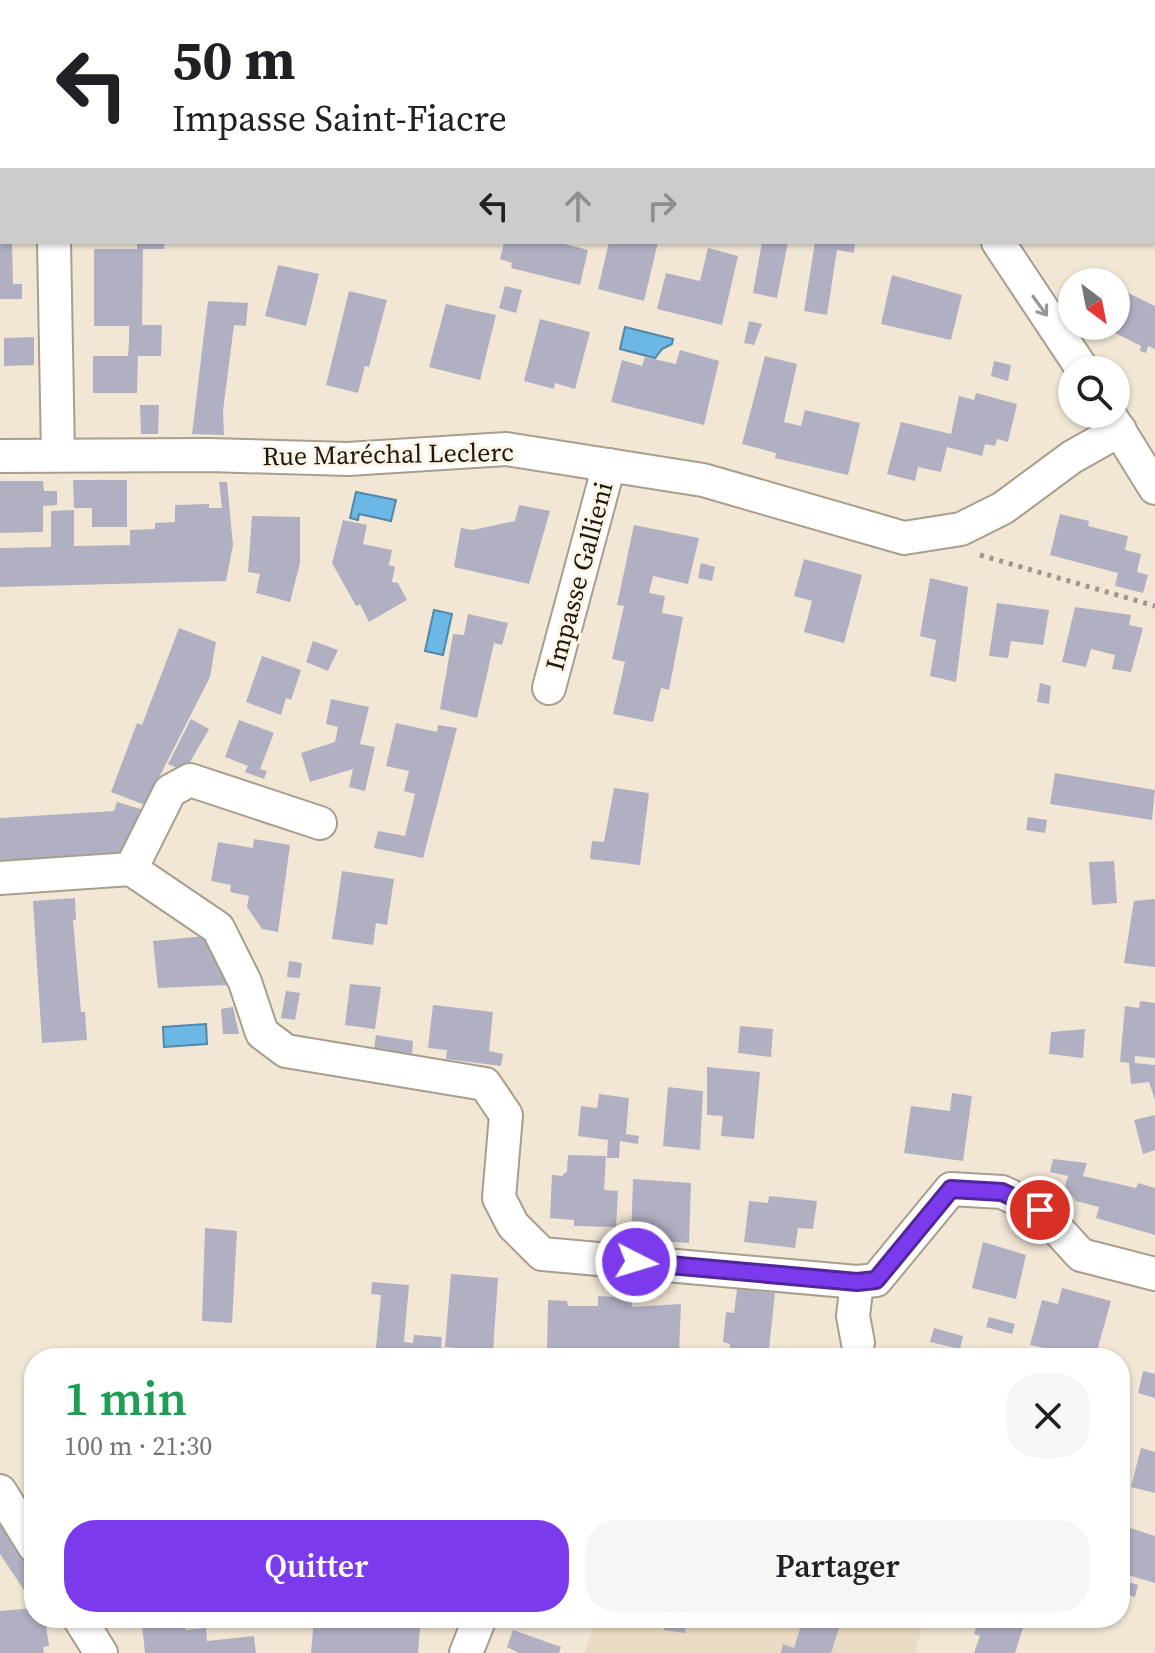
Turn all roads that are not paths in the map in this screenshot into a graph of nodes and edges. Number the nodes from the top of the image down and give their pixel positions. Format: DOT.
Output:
graph roads {
  1 [pos="54,244"];
  2 [pos="999,244"];
  3 [pos="1074,356"];
  4 [pos="1108,428"];
  5 [pos="1119,428"];
  6 [pos="58,454"];
  7 [pos="0,456"];
  8 [pos="609,465"];
  9 [pos="1155,488"];
  10 [pos="549,688"];
  11 [pos="320,823"];
  12 [pos="131,869"];
  13 [pos="0,878"];
  14 [pos="1155,1274"];
  15 [pos="857,1282"];
  16 [pos="858,1343"];
  17 [pos="0,1491"];
  18 [pos="24,1530"];
  19 [pos="85,1628"];
  20 [pos="476,1628"];
  21 [pos="101,1653"];
  22 [pos="466,1653"];
  1 -- 6 [label="street"];
  2 -- 3 [label="street, one-way"];
  4 -- 8 [label="street, Rue Maréchal Leclerc"];
  5 -- 9 [label="street"];
  6 -- 7 [label="street, Rue Maréchal Leclerc"];
  6 -- 8 [label="street, Rue Maréchal Leclerc"];
  8 -- 10 [label="street, Impasse Gallieni"];
  11 -- 12 [label="street"];
  12 -- 13 [label="street"];
  12 -- 15 [label="street"];
  14 -- 15 [label="street"];
  15 -- 16 [label="street"];
  17 -- 18 [label="street"];
  19 -- 21 [label="street"];
  20 -- 22 [label="street"];
}
